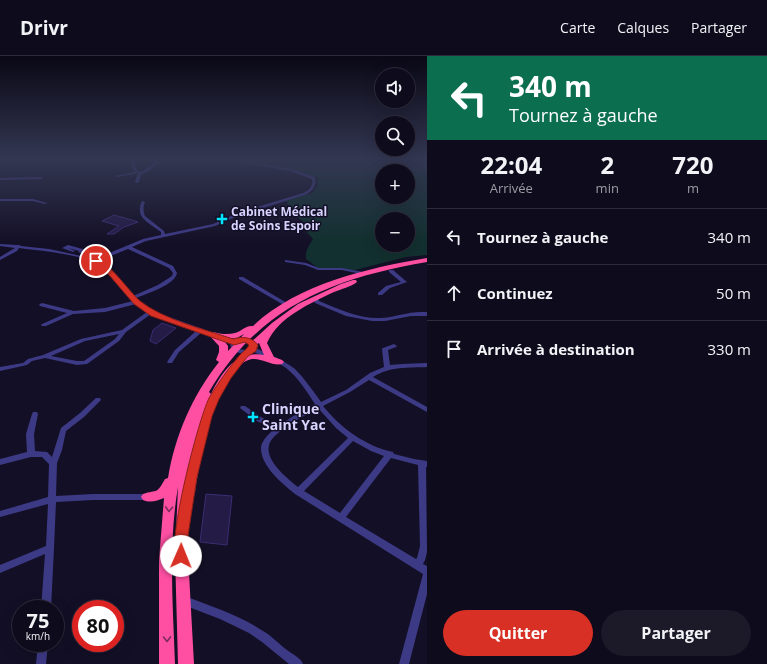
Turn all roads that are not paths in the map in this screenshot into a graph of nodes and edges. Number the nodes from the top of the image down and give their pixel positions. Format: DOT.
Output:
graph roads {
  1 [pos="314,186"];
  2 [pos="0,200"];
  3 [pos="143,202"];
  4 [pos="45,203"];
  5 [pos="163,235"];
  6 [pos="0,245"];
  7 [pos="19,246"];
  8 [pos="128,246"];
  9 [pos="0,259"];
  10 [pos="287,260"];
  11 [pos="427,260"];
  12 [pos="96,261"];
  13 [pos="427,264"];
  14 [pos="391,271"];
  15 [pos="365,275"];
  16 [pos="241,278"];
  17 [pos="380,294"];
  18 [pos="316,298"];
  19 [pos="134,300"];
  20 [pos="284,303"];
  21 [pos="42,305"];
  22 [pos="150,312"];
  23 [pos="71,313"];
  24 [pos="427,314"];
  25 [pos="44,325"];
  26 [pos="252,327"];
  27 [pos="201,330"];
  28 [pos="124,331"];
  29 [pos="267,332"];
  30 [pos="219,337"];
  31 [pos="236,343"];
  32 [pos="394,346"];
  33 [pos="251,348"];
  34 [pos="45,356"];
  35 [pos="272,358"];
  36 [pos="221,360"];
  37 [pos="170,362"];
  38 [pos="238,362"];
  39 [pos="427,365"];
  40 [pos="387,368"];
  41 [pos="0,369"];
  42 [pos="370,377"];
  43 [pos="98,400"];
  44 [pos="319,404"];
  45 [pos="243,408"];
  46 [pos="427,410"];
  47 [pos="35,414"];
  48 [pos="279,429"];
  49 [pos="353,437"];
  50 [pos="31,454"];
  51 [pos="390,454"];
  52 [pos="0,462"];
  53 [pos="53,462"];
  54 [pos="425,464"];
  55 [pos="174,478"];
  56 [pos="298,492"];
  57 [pos="147,497"];
  58 [pos="52,499"];
  59 [pos="0,514"];
  60 [pos="341,518"];
  61 [pos="181,542"];
  62 [pos="50,548"];
  63 [pos="416,564"];
  64 [pos="0,569"];
  65 [pos="427,571"];
  66 [pos="427,576"];
  67 [pos="47,600"];
  68 [pos="182,600"];
  69 [pos="43,652"];
  70 [pos="41,664"];
  71 [pos="167,664"];
  72 [pos="186,664"];
  73 [pos="298,664"];
  74 [pos="404,664"];
  1 -- 5 [label="street"];
  2 -- 4 [label="street"];
  3 -- 5 [label="street"];
  5 -- 8 [label="street"];
  6 -- 7 [label="street"];
  7 -- 9 [label="street"];
  7 -- 12 [label="street"];
  8 -- 12 [label="street"];
  8 -- 19 [label="street"];
  10 -- 15 [label="street"];
  11 -- 15 [label="highway"];
  12 -- 19 [label="street"];
  13 -- 14 [label="highway"];
  14 -- 15 [label="highway"];
  14 -- 17 [label="street"];
  15 -- 18 [label="highway"];
  15 -- 20 [label="highway"];
  15 -- 55 [label="highway"];
  16 -- 20 [label="street"];
  18 -- 24 [label="street"];
  18 -- 29 [label="highway"];
  19 -- 22 [label="street"];
  19 -- 23 [label="street"];
  20 -- 26 [label="highway"];
  21 -- 23 [label="street"];
  22 -- 27 [label="street"];
  22 -- 28 [label="street"];
  23 -- 25 [label="street"];
  26 -- 30 [label="highway"];
  26 -- 31 [label="highway"];
  27 -- 30 [label="street"];
  27 -- 37 [label="street"];
  28 -- 34 [label="street"];
  28 -- 34 [label="street"];
  29 -- 33 [label="highway"];
  29 -- 35 [label="highway"];
  30 -- 31 [label="street"];
  30 -- 36 [label="highway"];
  31 -- 33 [label="street"];
  31 -- 33 [label="street"];
  31 -- 36 [label="highway"];
  32 -- 40 [label="street"];
  33 -- 35 [label="street"];
  33 -- 38 [label="highway"];
  34 -- 41 [label="street"];
  35 -- 38 [label="highway"];
  35 -- 44 [label="street"];
  36 -- 55 [label="highway"];
  38 -- 61 [label="highway"];
  39 -- 40 [label="street"];
  40 -- 42 [label="street"];
  42 -- 44 [label="street"];
  42 -- 46 [label="street"];
  43 -- 53 [label="street"];
  44 -- 48 [label="street"];
  44 -- 49 [label="street"];
  45 -- 48 [label="street"];
  47 -- 50 [label="street"];
  48 -- 56 [label="street"];
  49 -- 51 [label="street"];
  49 -- 56 [label="street"];
  50 -- 52 [label="street"];
  50 -- 53 [label="street"];
  51 -- 54 [label="street"];
  51 -- 60 [label="street"];
  53 -- 58 [label="street"];
  54 -- 63 [label="street"];
  55 -- 57 [label="highway"];
  55 -- 61 [label="highway"];
  55 -- 71 [label="highway, one-way"];
  56 -- 60 [label="street"];
  57 -- 58 [label="street"];
  58 -- 59 [label="street"];
  58 -- 62 [label="street"];
  60 -- 63 [label="street"];
  61 -- 68 [label="highway"];
  62 -- 64 [label="street"];
  62 -- 67 [label="street"];
  63 -- 65 [label="street"];
  66 -- 74 [label="street"];
  68 -- 72 [label="highway"];
  68 -- 73 [label="street"];
  69 -- 70 [label="street"];
}
